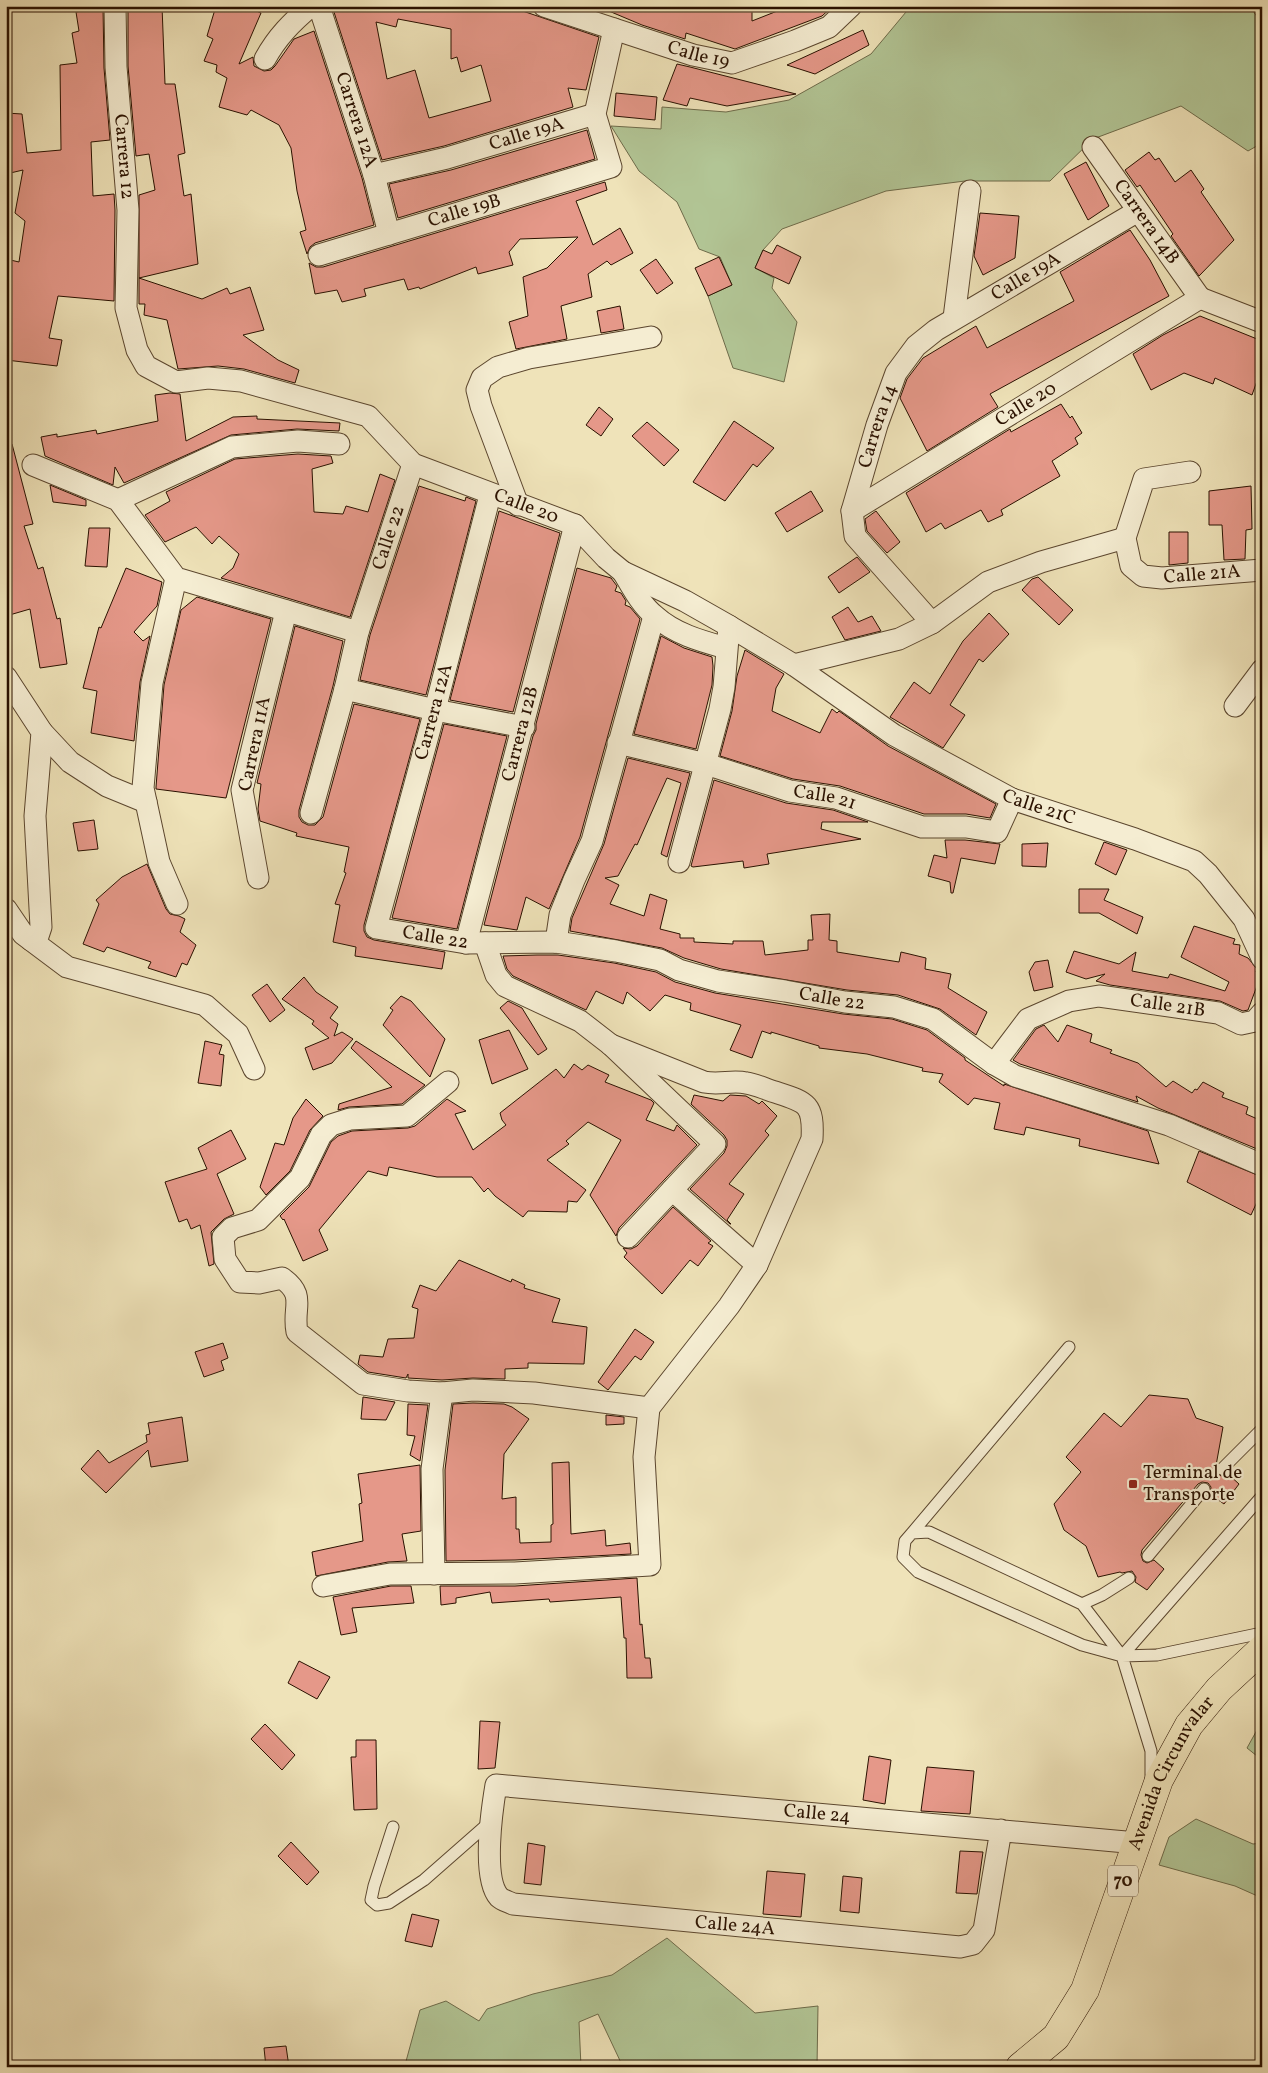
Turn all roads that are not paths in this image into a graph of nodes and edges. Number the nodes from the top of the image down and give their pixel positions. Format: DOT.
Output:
graph roads {
  1 [pos="115,6"];
  2 [pos="311,6"];
  3 [pos="319,6"];
  4 [pos="544,6"];
  5 [pos="850,9"];
  6 [pos="614,30"];
  7 [pos="265,59"];
  8 [pos="595,114"];
  9 [pos="1094,147"];
  10 [pos="374,175"];
  11 [pos="970,191"];
  12 [pos="1138,211"];
  13 [pos="389,234"];
  14 [pos="320,255"];
  15 [pos="1200,298"];
  16 [pos="126,308"];
  17 [pos="954,318"];
  18 [pos="1262,322"];
  19 [pos="651,337"];
  20 [pos="916,346"];
  21 [pos="339,444"];
  22 [pos="413,464"];
  23 [pos="33,465"];
  24 [pos="1190,472"];
  25 [pos="490,495"];
  26 [pos="118,500"];
  27 [pos="518,505"];
  28 [pos="852,511"];
  29 [pos="575,525"];
  30 [pos="1125,538"];
  31 [pos="1262,570"];
  32 [pos="623,572"];
  33 [pos="176,578"];
  34 [pos="286,611"];
  35 [pos="654,616"];
  36 [pos="932,623"];
  37 [pos="729,626"];
  38 [pos="358,632"];
  39 [pos="726,648"];
  40 [pos="794,665"];
  41 [pos="1262,670"];
  42 [pos="6,677"];
  43 [pos="346,689"];
  44 [pos="1235,706"];
  45 [pos="435,710"];
  46 [pos="524,727"];
  47 [pos="42,732"];
  48 [pos="618,743"];
  49 [pos="706,764"];
  50 [pos="1012,799"];
  51 [pos="146,802"];
  52 [pos="312,813"];
  53 [pos="679,862"];
  54 [pos="258,878"];
  55 [pos="177,904"];
  56 [pos="6,909"];
  57 [pos="376,928"];
  58 [pos="31,940"];
  59 [pos="556,942"];
  60 [pos="476,943"];
  61 [pos="1262,958"];
  62 [pos="1262,1013"];
  63 [pos="611,1046"];
  64 [pos="994,1064"];
  65 [pos="254,1069"];
  66 [pos="448,1082"];
  67 [pos="1262,1165"];
  68 [pos="672,1190"];
  69 [pos="628,1237"];
  70 [pos="757,1265"];
  71 [pos="1069,1347"];
  72 [pos="442,1393"];
  73 [pos="649,1408"];
  74 [pos="1262,1429"];
  75 [pos="1222,1469"];
  76 [pos="1204,1489"];
  77 [pos="1262,1496"];
  78 [pos="912,1532"];
  79 [pos="1148,1556"];
  80 [pos="434,1574"];
  81 [pos="1129,1578"];
  82 [pos="323,1586"];
  83 [pos="1082,1604"];
  84 [pos="1262,1633"];
  85 [pos="1262,1649"];
  86 [pos="1122,1656"];
  87 [pos="1152,1800"];
  88 [pos="490,1822"];
  89 [pos="393,1827"];
  90 [pos="1002,1830"];
  91 [pos="1137,1843"];
  92 [pos="1020,2067"];
  1 -- 16 [label="street, Carrera 12"];
  2 -- 7 [label="street"];
  3 -- 10 [label="street, Carrera 12A"];
  4 -- 6 [label="street, Calle 19"];
  5 -- 6 [label="street, Calle 19"];
  6 -- 8 [label="street"];
  8 -- 10 [label="street, Calle 19A"];
  8 -- 13 [label="street, Calle 19B"];
  9 -- 12 [label="street, Carrera 14B"];
  10 -- 13 [label="street, Carrera 12A"];
  11 -- 17 [label="street"];
  12 -- 15 [label="street, Carrera 14B"];
  12 -- 17 [label="street, Calle 19A"];
  13 -- 14 [label="street, Calle 19B"];
  15 -- 18 [label="street"];
  15 -- 28 [label="street, Calle 20"];
  16 -- 22 [label="street, Calle 20"];
  17 -- 20 [label="street, Calle 19A"];
  19 -- 27 [label="street"];
  20 -- 28 [label="street, Carrera 14"];
  21 -- 26 [label="street"];
  22 -- 25 [label="street, Calle 20"];
  22 -- 38 [label="street, Calle 22"];
  23 -- 26 [label="street"];
  24 -- 30 [label="street"];
  25 -- 27 [label="street, Calle 20"];
  25 -- 45 [label="street, Carrera 12A"];
  26 -- 33 [label="street"];
  27 -- 29 [label="street, Calle 20"];
  28 -- 36 [label="street"];
  29 -- 32 [label="street, Calle 20"];
  29 -- 46 [label="street, Carrera 12B"];
  30 -- 31 [label="street, Calle 21A"];
  30 -- 36 [label="street"];
  32 -- 35 [label="street"];
  32 -- 37 [label="street, Calle 20"];
  33 -- 34 [label="street"];
  33 -- 51 [label="street"];
  34 -- 38 [label="street"];
  34 -- 54 [label="street, Carrera 11A"];
  35 -- 39 [label="street"];
  35 -- 48 [label="street"];
  36 -- 40 [label="street"];
  37 -- 39 [label="street"];
  37 -- 40 [label="street, Calle 21C"];
  38 -- 43 [label="street, Calle 22"];
  39 -- 49 [label="street"];
  40 -- 50 [label="street, Calle 21C"];
  41 -- 44 [label="street"];
  42 -- 47 [label="street"];
  43 -- 45 [label="street"];
  43 -- 52 [label="street, Calle 22"];
  45 -- 46 [label="street"];
  45 -- 57 [label="street, Carrera 12A"];
  46 -- 60 [label="street, Carrera 12B"];
  47 -- 51 [label="street"];
  47 -- 58 [label="street"];
  48 -- 49 [label="street, Calle 21"];
  48 -- 59 [label="street"];
  49 -- 50 [label="street, Calle 21"];
  49 -- 53 [label="street"];
  50 -- 61 [label="street, Calle 21C"];
  51 -- 55 [label="street"];
  56 -- 58 [label="street"];
  57 -- 60 [label="street, Calle 22"];
  58 -- 65 [label="street"];
  59 -- 60 [label="street, Calle 22"];
  59 -- 64 [label="street, Calle 22"];
  60 -- 63 [label="street"];
  62 -- 64 [label="street, Calle 21B"];
  63 -- 68 [label="street"];
  63 -- 70 [label="street"];
  64 -- 67 [label="street, Calle 22"];
  66 -- 72 [label="street"];
  68 -- 69 [label="street"];
  68 -- 70 [label="street"];
  70 -- 73 [label="street"];
  71 -- 78 [label="lane"];
  72 -- 73 [label="street"];
  72 -- 80 [label="street"];
  73 -- 80 [label="street"];
  74 -- 75 [label="lane"];
  76 -- 79 [label="lane"];
  77 -- 86 [label="lane"];
  78 -- 83 [label="lane"];
  78 -- 86 [label="lane"];
  80 -- 82 [label="street"];
  81 -- 83 [label="lane"];
  83 -- 86 [label="lane"];
  84 -- 86 [label="lane"];
  85 -- 87 [label="main road, Avenida Circunvalar / 70"];
  86 -- 87 [label="lane"];
  87 -- 91 [label="main road, Avenida Circunvalar / 70"];
  88 -- 89 [label="lane"];
  88 -- 90 [label="street, Calle 24"];
  88 -- 90 [label="street, Calle 24A"];
  90 -- 91 [label="street, Calle 24"];
  91 -- 92 [label="main road, Avenida Circunvalar / 70"];
}
